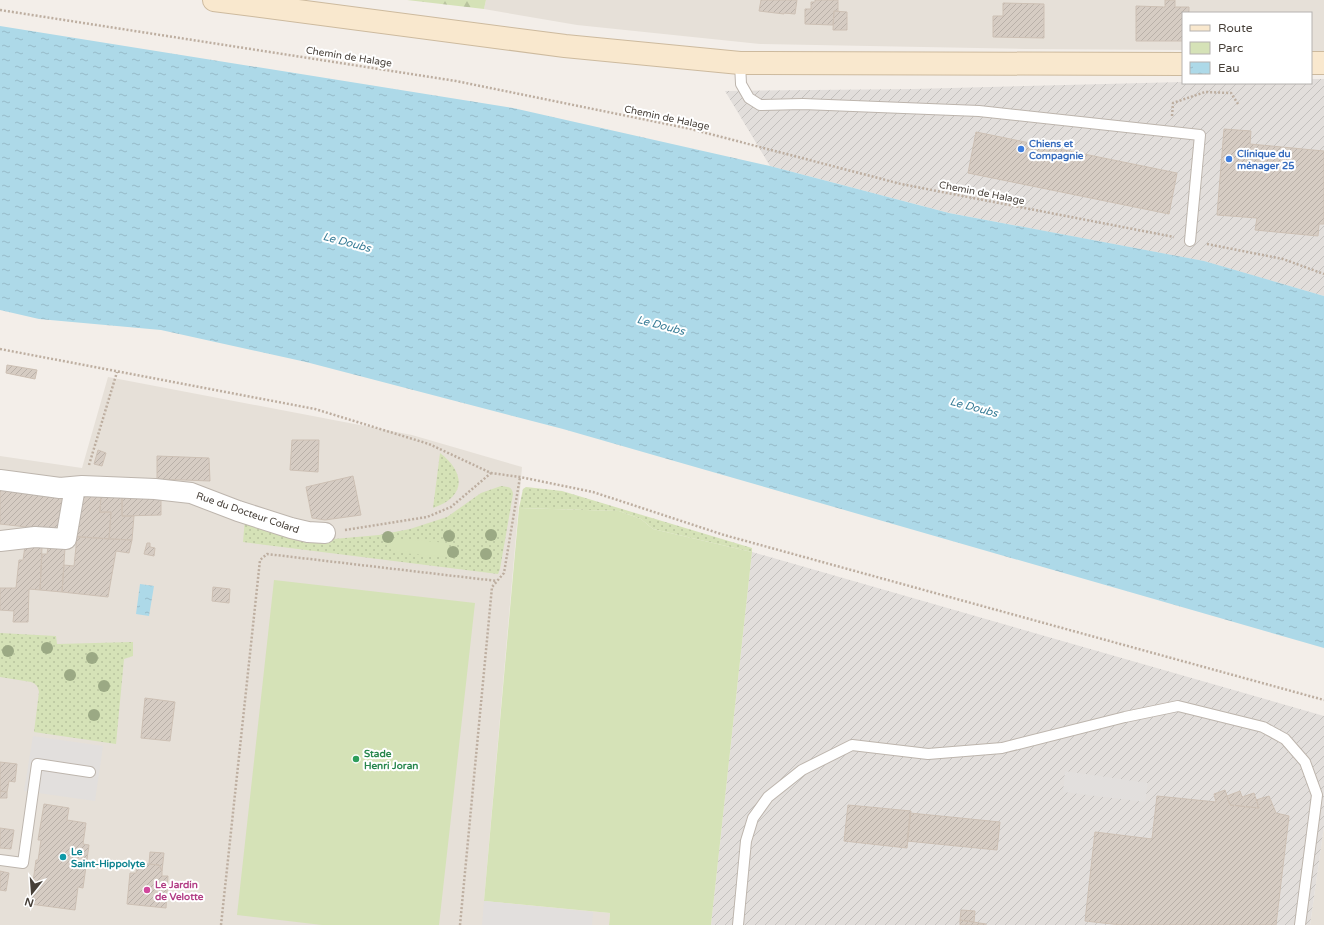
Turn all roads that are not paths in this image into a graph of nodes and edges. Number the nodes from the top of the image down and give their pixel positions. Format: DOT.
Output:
graph roads {
  1 [pos="214,0"];
  2 [pos="740,63"];
  3 [pos="1312,63"];
  4 [pos="1324,63"];
  5 [pos="1182,64"];
  6 [pos="1190,240"];
  7 [pos="0,480"];
  8 [pos="79,487"];
  9 [pos="325,533"];
  10 [pos="0,541"];
  11 [pos="90,772"];
  12 [pos="0,860"];
  13 [pos="738,925"];
  14 [pos="1300,925"];
  1 -- 2 [label="main road"];
  2 -- 5 [label="main road"];
  2 -- 6 [label="lane"];
  3 -- 4 [label="main road"];
  7 -- 8 [label="street, Rue du Docteur Colard"];
  8 -- 9 [label="street, Rue du Docteur Colard"];
  8 -- 10 [label="street"];
  11 -- 12 [label="lane"];
  13 -- 14 [label="lane"];
}
